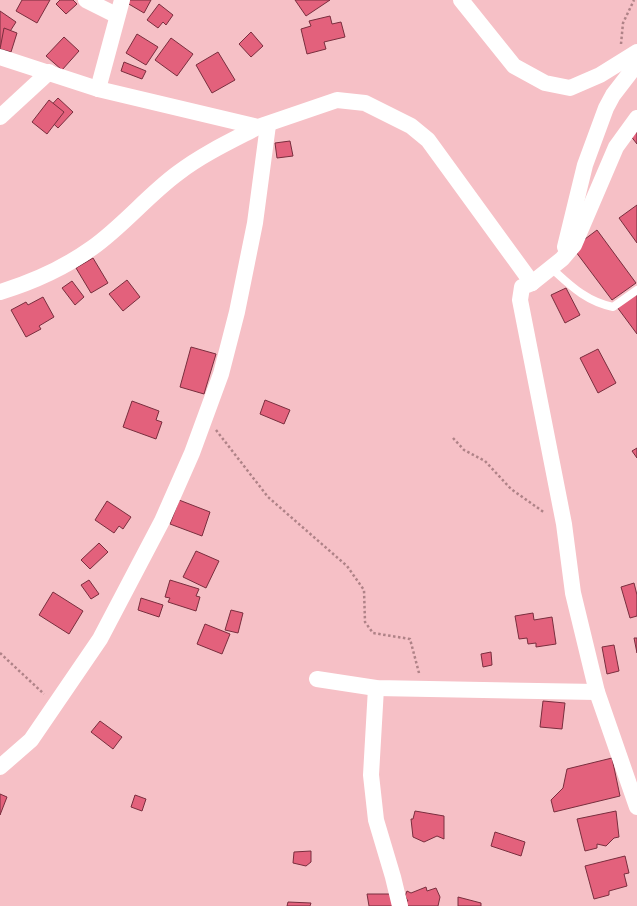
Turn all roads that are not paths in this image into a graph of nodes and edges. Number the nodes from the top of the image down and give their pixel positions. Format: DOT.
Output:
graph roads {
  1 [pos="86,0"];
  2 [pos="461,0"];
  3 [pos="119,8"];
  4 [pos="0,57"];
  5 [pos="632,59"];
  6 [pos="49,72"];
  7 [pos="98,89"];
  8 [pos="0,117"];
  9 [pos="637,118"];
  10 [pos="263,126"];
  11 [pos="556,263"];
  12 [pos="532,283"];
  13 [pos="637,290"];
  14 [pos="0,292"];
  15 [pos="317,679"];
  16 [pos="376,688"];
  17 [pos="597,692"];
  18 [pos="0,767"];
  19 [pos="637,807"];
  20 [pos="400,906"];
  1 -- 3 [label="street"];
  2 -- 5 [label="street"];
  3 -- 7 [label="street"];
  4 -- 6 [label="street"];
  5 -- 11 [label="street"];
  6 -- 7 [label="street"];
  6 -- 8 [label="street"];
  7 -- 10 [label="street"];
  9 -- 11 [label="street"];
  10 -- 12 [label="street"];
  10 -- 14 [label="street"];
  10 -- 18 [label="street"];
  11 -- 12 [label="street"];
  11 -- 13 [label="lane"];
  12 -- 17 [label="street"];
  15 -- 16 [label="street"];
  16 -- 17 [label="street"];
  16 -- 20 [label="street"];
  17 -- 19 [label="street"];
}
